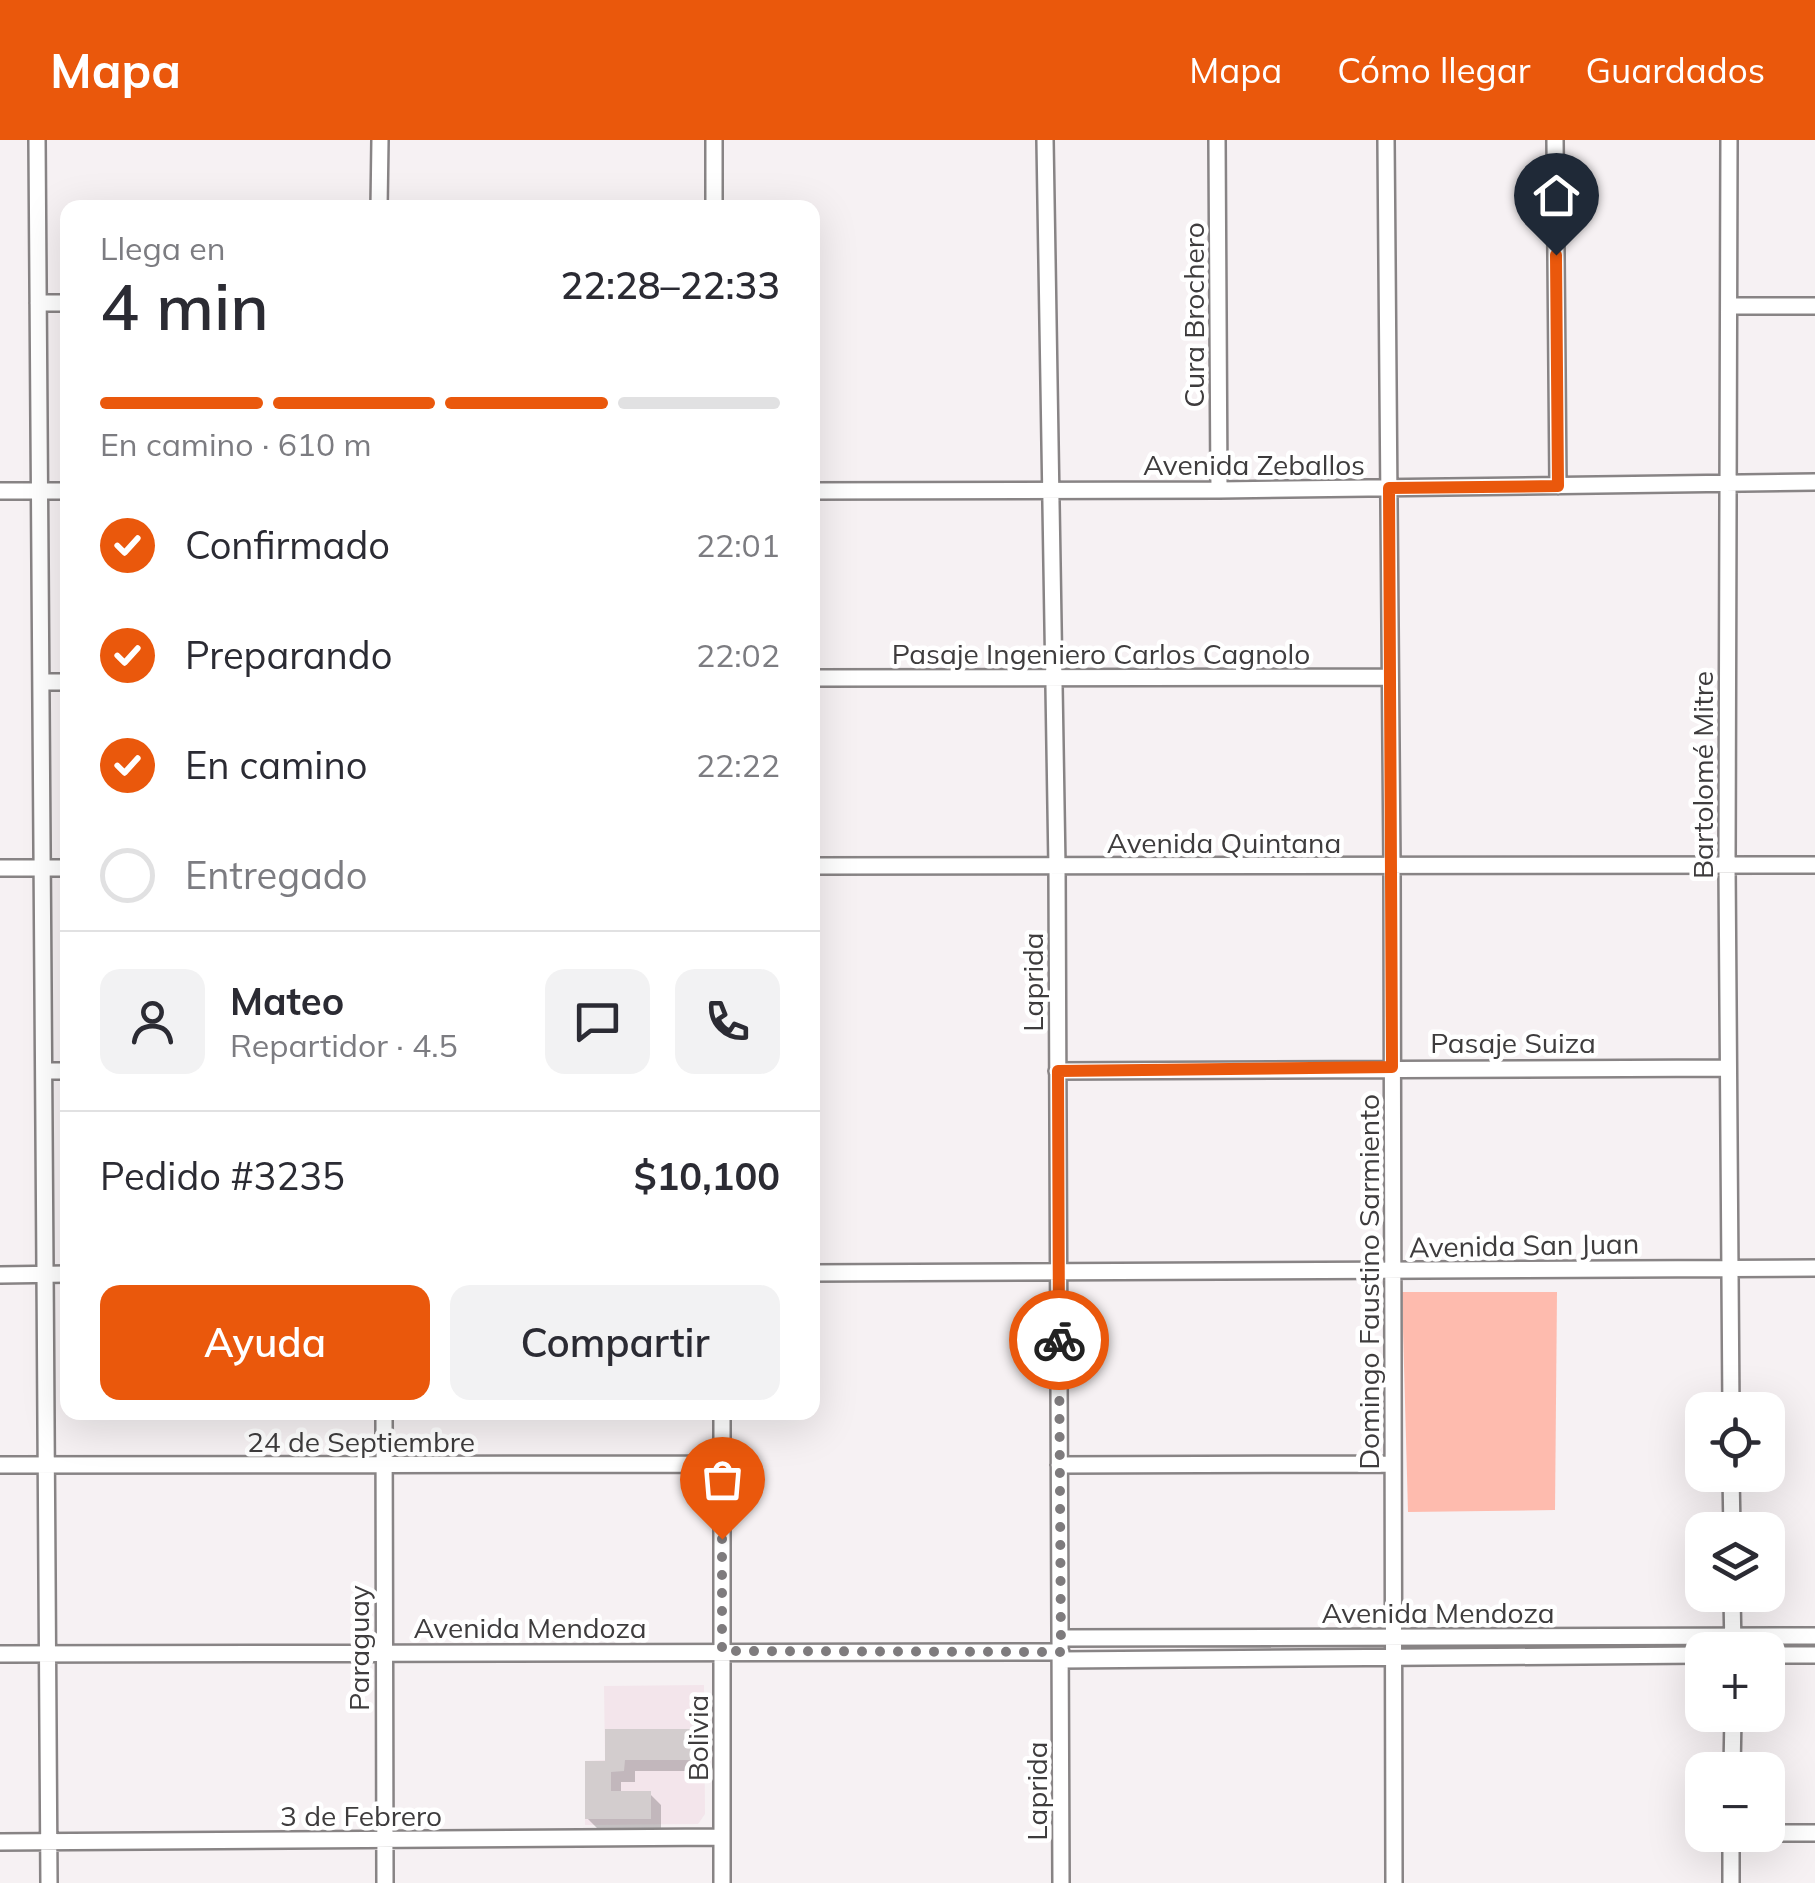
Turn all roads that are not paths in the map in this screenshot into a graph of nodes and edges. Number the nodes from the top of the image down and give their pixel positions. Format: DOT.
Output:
graph roads {
  1 [pos="37,140"];
  2 [pos="380,140"];
  3 [pos="714,140"];
  4 [pos="1046,140"];
  5 [pos="1217,140"];
  6 [pos="1386,140"];
  7 [pos="1556,140"];
  8 [pos="1730,140"];
  9 [pos="379,200"];
  10 [pos="714,200"];
  11 [pos="38,303"];
  12 [pos="60,303"];
  13 [pos="1729,306"];
  14 [pos="1815,306"];
  15 [pos="1727,482"];
  16 [pos="1815,482"];
  17 [pos="1558,486"];
  18 [pos="1389,488"];
  19 [pos="1219,490"];
  20 [pos="0,491"];
  21 [pos="39,491"];
  22 [pos="60,491"];
  23 [pos="820,491"];
  24 [pos="1051,491"];
  25 [pos="1389,677"];
  26 [pos="820,678"];
  27 [pos="1054,679"];
  28 [pos="42,682"];
  29 [pos="60,682"];
  30 [pos="1815,865"];
  31 [pos="820,866"];
  32 [pos="1727,866"];
  33 [pos="1057,867"];
  34 [pos="1392,867"];
  35 [pos="0,868"];
  36 [pos="43,868"];
  37 [pos="60,868"];
  38 [pos="1392,1067"];
  39 [pos="1728,1068"];
  40 [pos="46,1071"];
  41 [pos="60,1071"];
  42 [pos="1058,1071"];
  43 [pos="1730,1268"];
  44 [pos="1815,1268"];
  45 [pos="1394,1271"];
  46 [pos="820,1273"];
  47 [pos="0,1274"];
  48 [pos="46,1274"];
  49 [pos="60,1274"];
  50 [pos="1059,1274"];
  51 [pos="1731,1392"];
  52 [pos="384,1420"];
  53 [pos="722,1420"];
  54 [pos="722,1464"];
  55 [pos="1393,1464"];
  56 [pos="1060,1465"];
  57 [pos="0,1466"];
  58 [pos="46,1466"];
  59 [pos="383,1467"];
  60 [pos="1815,1636"];
  61 [pos="1395,1637"];
  62 [pos="1785,1639"];
  63 [pos="1685,1642"];
  64 [pos="1061,1650"];
  65 [pos="722,1651"];
  66 [pos="383,1652"];
  67 [pos="0,1654"];
  68 [pos="46,1654"];
  69 [pos="1815,1654"];
  70 [pos="1685,1655"];
  71 [pos="1785,1655"];
  72 [pos="1395,1656"];
  73 [pos="1785,1833"];
  74 [pos="1815,1833"];
  75 [pos="722,1838"];
  76 [pos="385,1840"];
  77 [pos="0,1842"];
  78 [pos="49,1842"];
  79 [pos="1731,1852"];
  80 [pos="49,1883"];
  81 [pos="385,1883"];
  82 [pos="722,1883"];
  83 [pos="1061,1883"];
  84 [pos="1394,1883"];
  85 [pos="1730,1883"];
  1 -- 11 [label="street"];
  2 -- 9 [label="street"];
  3 -- 10 [label="street"];
  4 -- 24 [label="street, Laprida"];
  5 -- 19 [label="street, Cura Brochero"];
  6 -- 18 [label="street, Domingo Faustino Sarmiento"];
  7 -- 17 [label="street"];
  8 -- 13 [label="street, Bartolomé Mitre"];
  11 -- 12 [label="street"];
  11 -- 21 [label="street"];
  13 -- 14 [label="street"];
  13 -- 15 [label="street, Bartolomé Mitre"];
  15 -- 16 [label="street, Avenida Zeballos"];
  15 -- 17 [label="street, Avenida Zeballos"];
  15 -- 32 [label="street, Bartolomé Mitre"];
  17 -- 18 [label="street, Avenida Zeballos"];
  18 -- 19 [label="street, Avenida Zeballos"];
  18 -- 25 [label="street, Domingo Faustino Sarmiento"];
  19 -- 24 [label="street, Avenida Zeballos"];
  20 -- 21 [label="street"];
  21 -- 22 [label="street"];
  21 -- 28 [label="street"];
  23 -- 24 [label="street, Avenida Zeballos"];
  24 -- 27 [label="street, Laprida"];
  25 -- 27 [label="street, Pasaje Ingeniero Carlos Cagnolo"];
  25 -- 34 [label="street, Domingo Faustino Sarmiento"];
  26 -- 27 [label="street, Pasaje Ingeniero Carlos Cagnolo"];
  27 -- 33 [label="street, Laprida"];
  28 -- 29 [label="street"];
  28 -- 36 [label="street"];
  30 -- 32 [label="street, Avenida Quintana"];
  31 -- 33 [label="street, Avenida Quintana"];
  32 -- 34 [label="street, Avenida Quintana"];
  32 -- 39 [label="street, Bartolomé Mitre"];
  33 -- 34 [label="street, Avenida Quintana"];
  33 -- 42 [label="street, Laprida"];
  34 -- 38 [label="street, Domingo Faustino Sarmiento"];
  35 -- 36 [label="street"];
  36 -- 37 [label="street"];
  36 -- 40 [label="street"];
  38 -- 39 [label="street, Pasaje Suiza"];
  38 -- 42 [label="street, Pasaje Suiza"];
  38 -- 45 [label="street, Domingo Faustino Sarmiento"];
  39 -- 43 [label="street, Bartolomé Mitre"];
  40 -- 41 [label="street"];
  40 -- 48 [label="street"];
  42 -- 50 [label="street, Laprida"];
  43 -- 44 [label="street, Avenida San Juan"];
  43 -- 45 [label="street, Avenida San Juan"];
  43 -- 51 [label="street, Bartolomé Mitre"];
  45 -- 50 [label="street, Avenida San Juan"];
  45 -- 55 [label="street, Domingo Faustino Sarmiento"];
  46 -- 50 [label="street, Avenida San Juan"];
  47 -- 48 [label="street"];
  48 -- 49 [label="street"];
  48 -- 58 [label="street"];
  50 -- 56 [label="street, Laprida"];
  52 -- 59 [label="street, Paraguay"];
  53 -- 54 [label="street, Bolivia"];
  54 -- 59 [label="street, 24 de Septiembre"];
  54 -- 65 [label="street, Bolivia"];
  55 -- 56 [label="street"];
  55 -- 61 [label="street, Domingo Faustino Sarmiento"];
  56 -- 64 [label="street, Laprida"];
  57 -- 58 [label="street, 24 de Septiembre"];
  58 -- 59 [label="street, 24 de Septiembre"];
  58 -- 68 [label="street"];
  59 -- 66 [label="street, Paraguay"];
  60 -- 62 [label="street, Avenida Mendoza"];
  61 -- 63 [label="street, Avenida Mendoza"];
  61 -- 64 [label="street, Avenida Mendoza"];
  61 -- 72 [label="street, Domingo Faustino Sarmiento"];
  64 -- 65 [label="street, Avenida Mendoza"];
  64 -- 72 [label="street, Avenida Mendoza"];
  64 -- 83 [label="street, Laprida"];
  65 -- 66 [label="street, Avenida Mendoza"];
  65 -- 75 [label="street, Bolivia"];
  66 -- 68 [label="street, Avenida Mendoza"];
  66 -- 76 [label="street, Paraguay"];
  67 -- 68 [label="street, Avenida Mendoza"];
  68 -- 78 [label="street"];
  69 -- 71 [label="street"];
  70 -- 72 [label="street, Avenida Mendoza"];
  72 -- 84 [label="street, Domingo Faustino Sarmiento"];
  73 -- 74 [label="street"];
  75 -- 76 [label="street, 3 de Febrero"];
  75 -- 82 [label="street, Bolivia"];
  76 -- 78 [label="street, 3 de Febrero"];
  76 -- 81 [label="street, Paraguay"];
  77 -- 78 [label="street, 3 de Febrero"];
  78 -- 80 [label="street"];
  79 -- 85 [label="street"];
}
